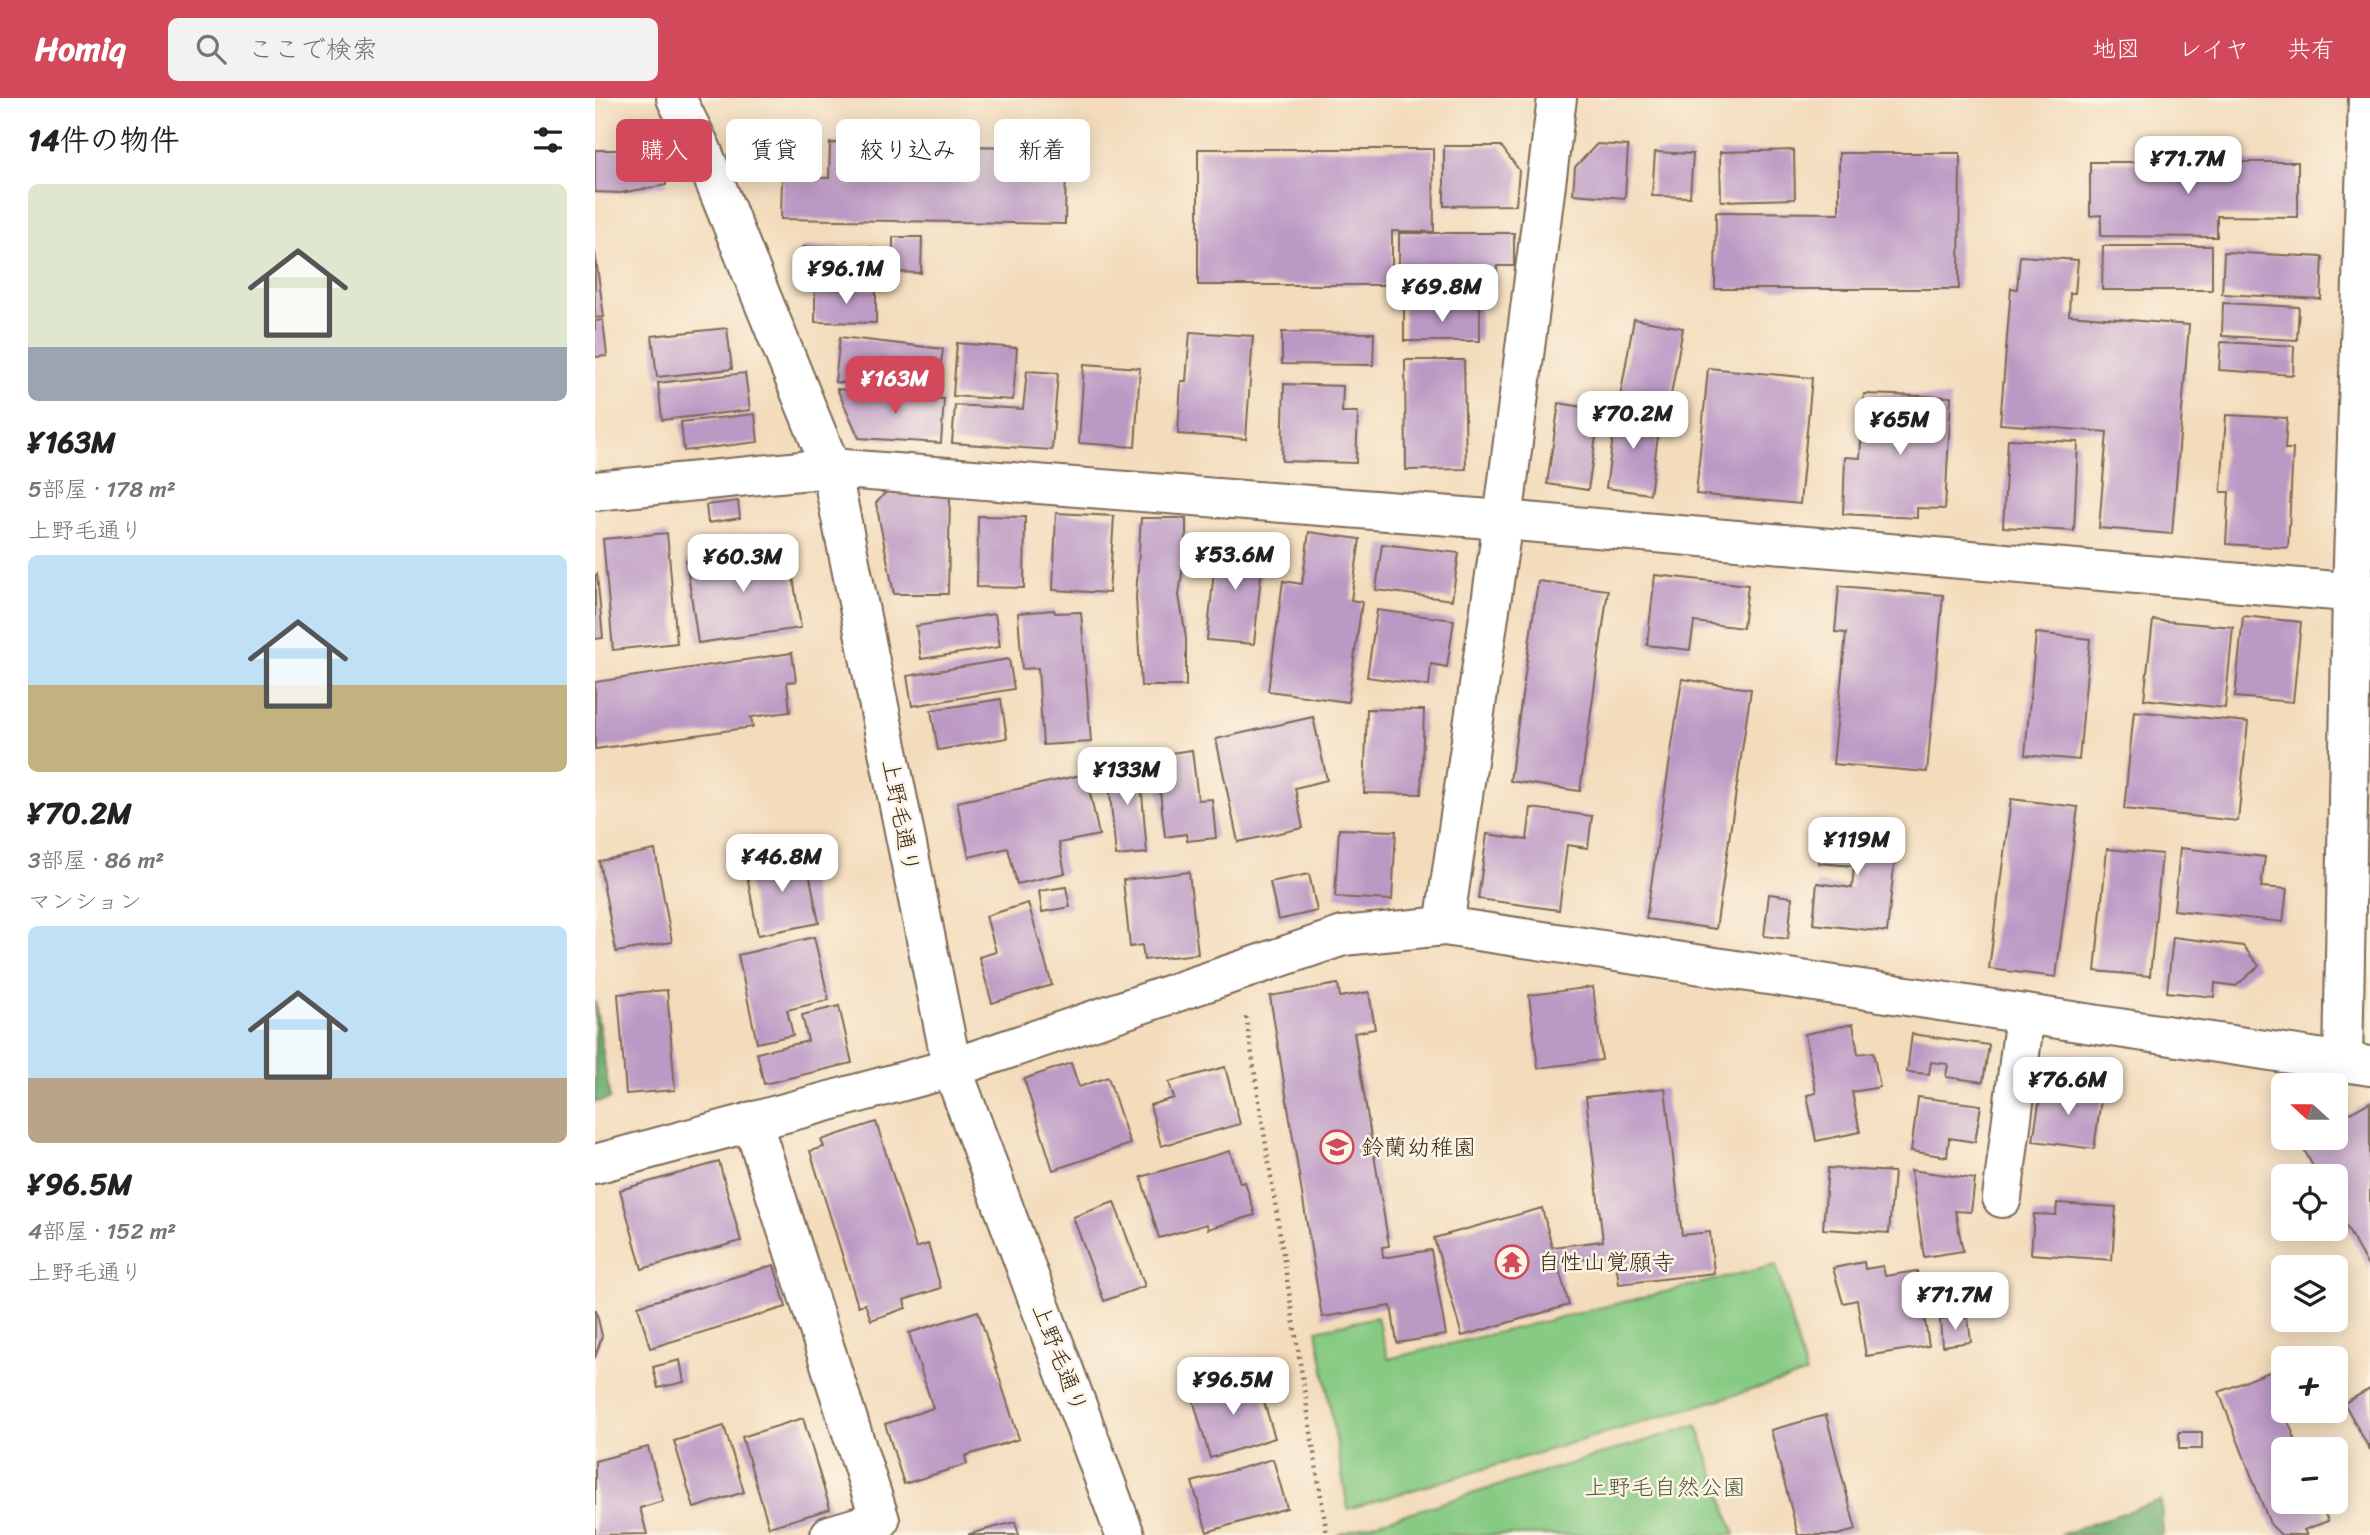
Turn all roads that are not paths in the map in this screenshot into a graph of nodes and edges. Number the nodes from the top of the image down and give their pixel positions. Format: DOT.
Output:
graph roads {
  1 [pos="676,98"];
  2 [pos="1557,98"];
  3 [pos="2368,98"];
  4 [pos="831,468"];
  5 [pos="595,491"];
  6 [pos="1503,520"];
  7 [pos="2361,593"];
  8 [pos="1444,926"];
  9 [pos="2025,1014"];
  10 [pos="2356,1064"];
  11 [pos="951,1068"];
  12 [pos="752,1121"];
  13 [pos="595,1164"];
  14 [pos="2002,1198"];
  15 [pos="830,1535"];
  16 [pos="1125,1535"];
  1 -- 4 [label="street, 上野毛通り"];
  2 -- 6 [label="street"];
  3 -- 7 [label="street"];
  4 -- 5 [label="street"];
  4 -- 6 [label="street"];
  4 -- 11 [label="street, 上野毛通り"];
  6 -- 7 [label="street"];
  6 -- 8 [label="street"];
  7 -- 10 [label="street"];
  8 -- 9 [label="street"];
  8 -- 11 [label="street"];
  9 -- 10 [label="street"];
  9 -- 14 [label="street"];
  11 -- 12 [label="street"];
  11 -- 16 [label="street, 上野毛通り"];
  12 -- 13 [label="street"];
  12 -- 15 [label="street"];
}
